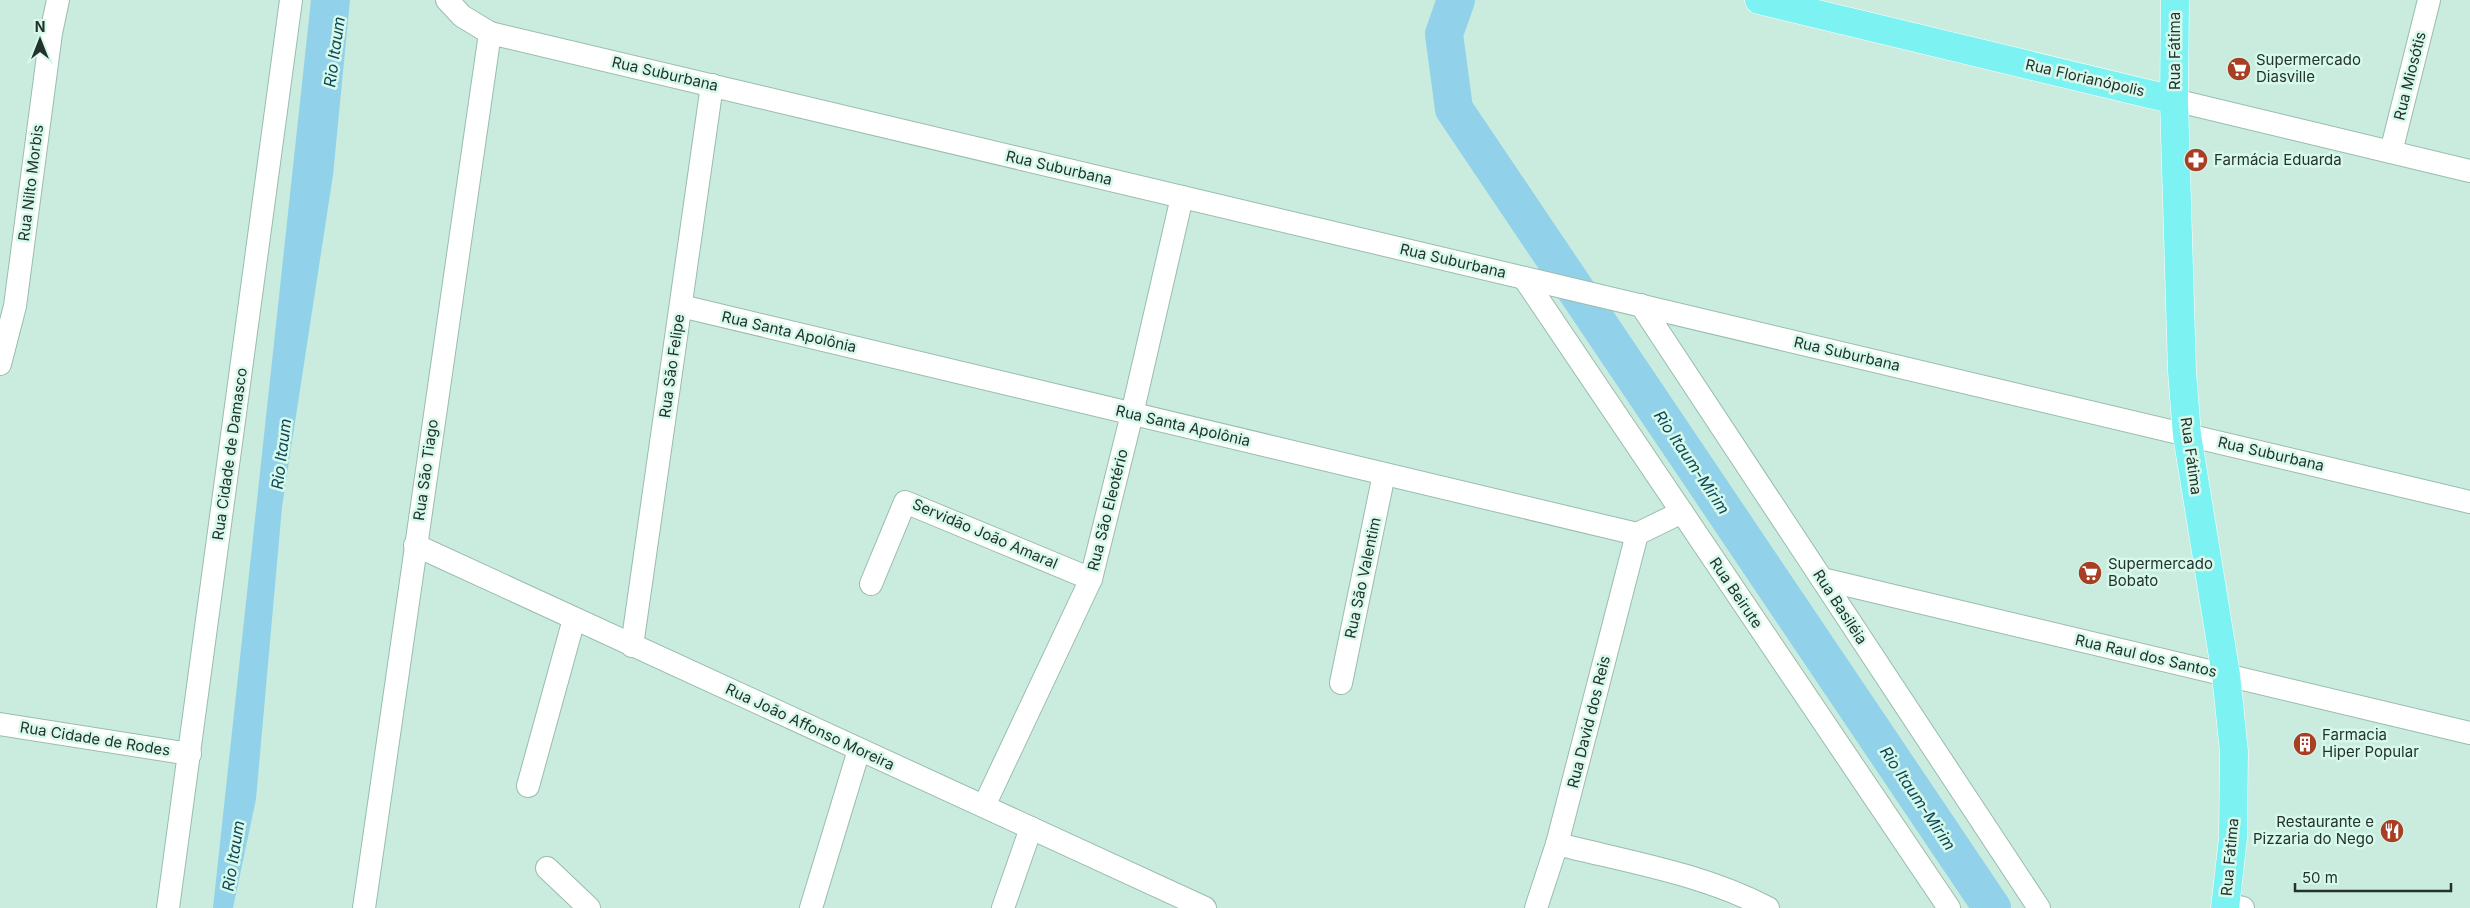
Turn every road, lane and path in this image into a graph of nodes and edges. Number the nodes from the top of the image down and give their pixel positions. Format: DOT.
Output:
graph roads {
  1 [pos="58,0"];
  2 [pos="291,0"];
  3 [pos="447,0"];
  4 [pos="1759,0"];
  5 [pos="2175,0"];
  6 [pos="2429,0"];
  7 [pos="490,33"];
  8 [pos="712,85"];
  9 [pos="2174,100"];
  10 [pos="2391,152"];
  11 [pos="2470,171"];
  12 [pos="1182,197"];
  13 [pos="1524,278"];
  14 [pos="1638,305"];
  15 [pos="680,306"];
  16 [pos="0,364"];
  17 [pos="1132,414"];
  18 [pos="2187,434"];
  19 [pos="1384,474"];
  20 [pos="2470,502"];
  21 [pos="1682,512"];
  22 [pos="1637,534"];
  23 [pos="415,545"];
  24 [pos="1091,578"];
  25 [pos="1822,579"];
  26 [pos="871,584"];
  27 [pos="574,619"];
  28 [pos="632,646"];
  29 [pos="2226,675"];
  30 [pos="1341,683"];
  31 [pos="0,724"];
  32 [pos="2470,733"];
  33 [pos="859,750"];
  34 [pos="190,754"];
  35 [pos="528,786"];
  36 [pos="984,806"];
  37 [pos="1031,828"];
  38 [pos="1557,844"];
  39 [pos="547,868"];
  40 [pos="2231,907"];
  41 [pos="168,908"];
  42 [pos="364,908"];
  43 [pos="589,908"];
  44 [pos="811,908"];
  45 [pos="1003,908"];
  46 [pos="1205,908"];
  47 [pos="1536,908"];
  48 [pos="1768,908"];
  49 [pos="1948,908"];
  50 [pos="2039,908"];
  1 -- 16 [label="street, Rua Nilto Morbis"];
  2 -- 34 [label="street, Rua Cidade de Damasco"];
  3 -- 7 [label="street, Rua Suburbana"];
  4 -- 9 [label="main road, Rua Florianópolis"];
  5 -- 9 [label="main road, Rua Fátima"];
  6 -- 10 [label="street, Rua Miosótis"];
  7 -- 8 [label="street, Rua Suburbana"];
  7 -- 23 [label="street, Rua São Tiago"];
  8 -- 12 [label="street, Rua Suburbana"];
  8 -- 15 [label="street, Rua São Felipe"];
  9 -- 10 [label="street, Rua Florianópolis"];
  9 -- 18 [label="main road, Rua Fátima"];
  10 -- 11 [label="street, Rua Florianópolis"];
  12 -- 13 [label="street, Rua Suburbana"];
  12 -- 17 [label="street, Rua São Eleotério"];
  13 -- 14 [label="street, Rua Suburbana"];
  13 -- 21 [label="street, Rua Beirute"];
  14 -- 18 [label="street, Rua Suburbana"];
  14 -- 25 [label="street, Rua Basiléia"];
  15 -- 17 [label="street, Rua Santa Apolônia"];
  15 -- 28 [label="street, Rua São Felipe"];
  17 -- 19 [label="street, Rua Santa Apolônia"];
  17 -- 24 [label="street, Rua São Eleotério"];
  18 -- 20 [label="street, Rua Suburbana"];
  18 -- 29 [label="main road, Rua Fátima"];
  19 -- 22 [label="street, Rua Santa Apolônia"];
  19 -- 30 [label="street, Rua São Valentim"];
  21 -- 22 [label="street"];
  21 -- 49 [label="street, Rua Beirute"];
  22 -- 38 [label="street, Rua David dos Reis"];
  23 -- 27 [label="street, Rua João Affonso Moreira"];
  23 -- 42 [label="street, Rua São Tiago"];
  24 -- 26 [label="street, Servidão João Amaral"];
  24 -- 36 [label="street, Rua São Eleotério"];
  25 -- 29 [label="street, Rua Raul dos Santos"];
  25 -- 50 [label="street, Rua Basiléia"];
  27 -- 28 [label="street, Rua João Affonso Moreira"];
  27 -- 35 [label="street"];
  28 -- 33 [label="street, Rua João Affonso Moreira"];
  29 -- 32 [label="street, Rua Raul dos Santos"];
  29 -- 40 [label="main road, Rua Fátima"];
  31 -- 34 [label="street, Rua Cidade de Rodes"];
  33 -- 36 [label="street, Rua João Affonso Moreira"];
  33 -- 44 [label="street"];
  34 -- 41 [label="street, Rua Cidade de Damasco"];
  36 -- 37 [label="street, Rua João Affonso Moreira"];
  37 -- 45 [label="street"];
  37 -- 46 [label="street, Rua João Affonso Moreira"];
  38 -- 47 [label="street, Rua David dos Reis"];
  38 -- 48 [label="street"];
  39 -- 43 [label="street"];
}
